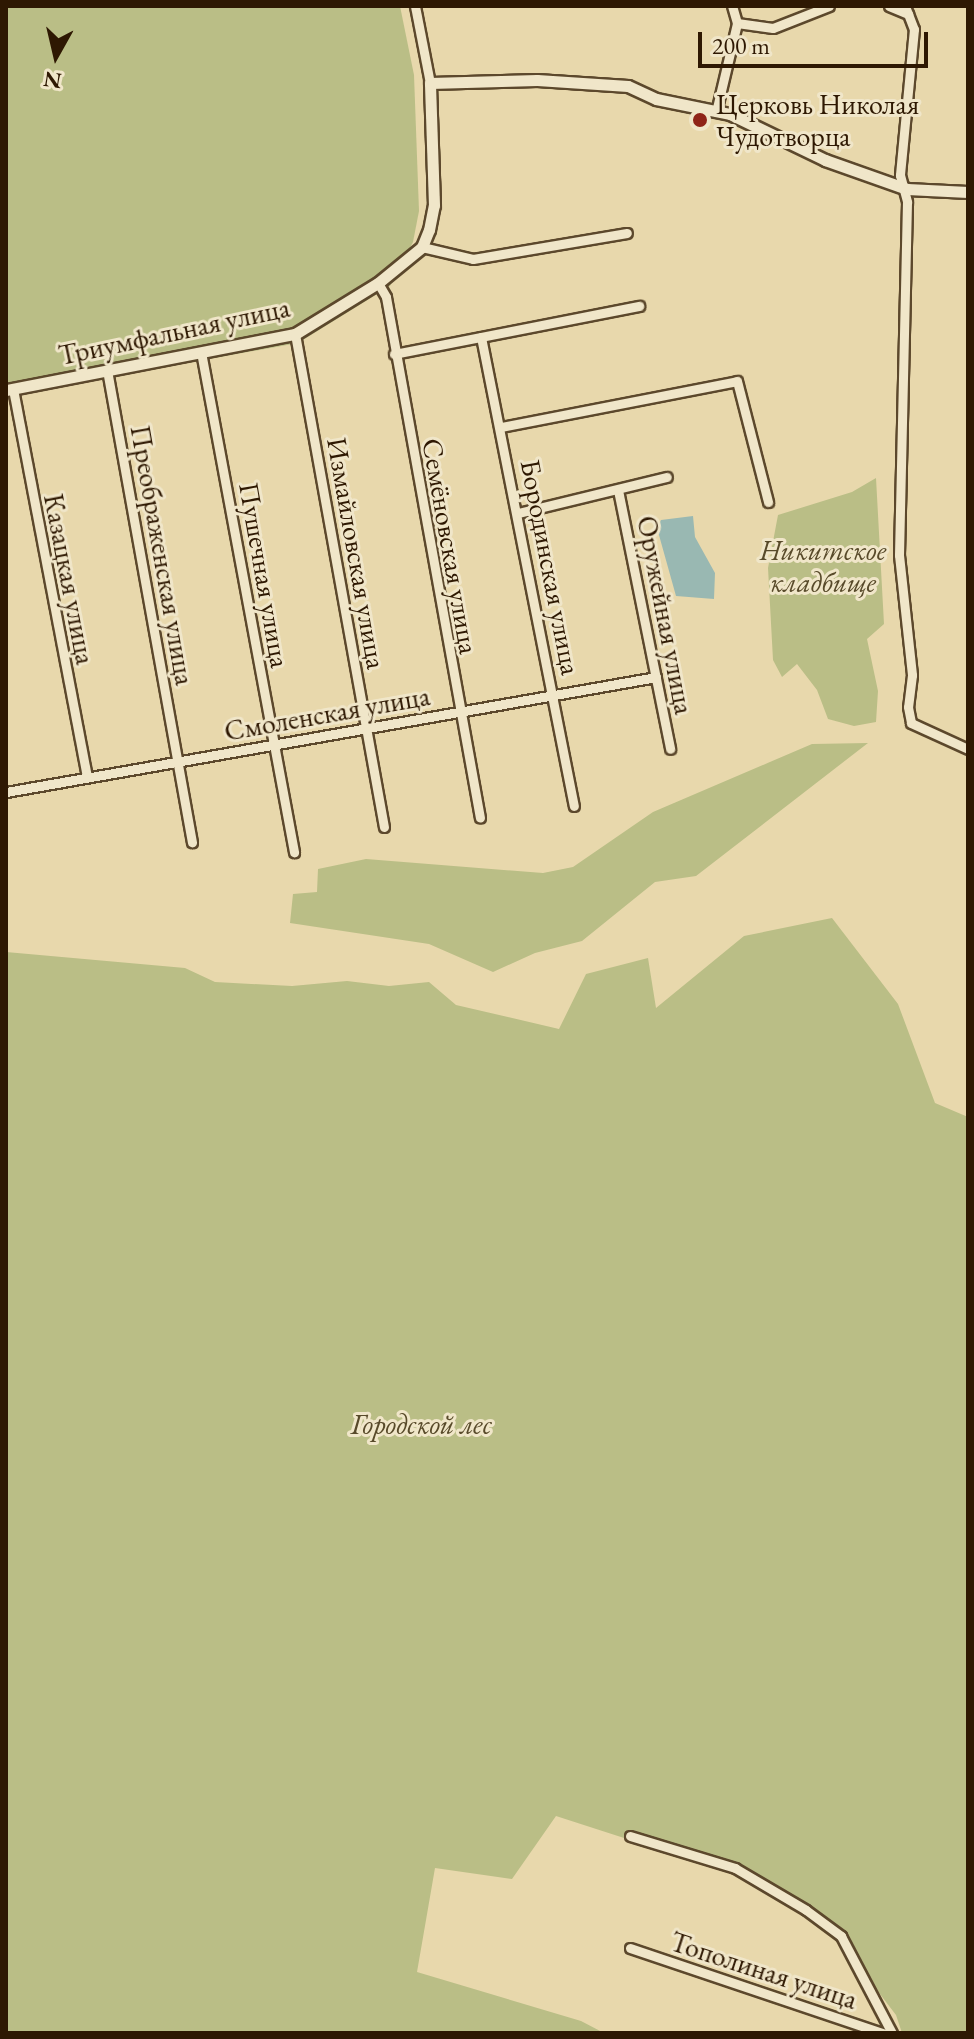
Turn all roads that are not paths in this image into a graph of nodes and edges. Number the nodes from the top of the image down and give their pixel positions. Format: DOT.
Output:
graph roads {
  1 [pos="415,6"];
  2 [pos="732,6"];
  3 [pos="829,6"];
  4 [pos="889,6"];
  5 [pos="906,10"];
  6 [pos="737,23"];
  7 [pos="430,83"];
  8 [pos="716,112"];
  9 [pos="907,189"];
  10 [pos="968,192"];
  11 [pos="627,233"];
  12 [pos="422,247"];
  13 [pos="378,283"];
  14 [pos="639,306"];
  15 [pos="295,334"];
  16 [pos="481,337"];
  17 [pos="201,352"];
  18 [pos="394,354"];
  19 [pos="107,370"];
  20 [pos="9,389"];
  21 [pos="501,427"];
  22 [pos="667,477"];
  23 [pos="618,490"];
  24 [pos="768,502"];
  25 [pos="518,513"];
  26 [pos="656,677"];
  27 [pos="553,695"];
  28 [pos="458,712"];
  29 [pos="367,728"];
  30 [pos="274,744"];
  31 [pos="670,749"];
  32 [pos="968,749"];
  33 [pos="178,761"];
  34 [pos="87,777"];
  35 [pos="6,792"];
  36 [pos="574,806"];
  37 [pos="480,818"];
  38 [pos="384,827"];
  39 [pos="192,842"];
  40 [pos="294,852"];
  41 [pos="630,1836"];
  42 [pos="630,1948"];
  43 [pos="883,2033"];
  44 [pos="892,2033"];
  1 -- 7 [label="street"];
  2 -- 6 [label="street"];
  3 -- 6 [label="street"];
  4 -- 5 [label="street"];
  5 -- 9 [label="street"];
  6 -- 8 [label="street"];
  7 -- 8 [label="street"];
  7 -- 12 [label="street"];
  8 -- 9 [label="street"];
  9 -- 10 [label="street"];
  9 -- 32 [label="street"];
  11 -- 12 [label="street"];
  12 -- 13 [label="street, Триумфальная улица"];
  13 -- 15 [label="street, Триумфальная улица"];
  13 -- 18 [label="street, Семёновская улица"];
  14 -- 16 [label="street"];
  15 -- 17 [label="street, Триумфальная улица"];
  15 -- 29 [label="street, Измайловская улица"];
  16 -- 18 [label="street"];
  16 -- 21 [label="street, Бородинская улица"];
  17 -- 19 [label="street, Триумфальная улица"];
  17 -- 30 [label="street, Пушечная улица"];
  18 -- 28 [label="street, Семёновская улица"];
  19 -- 20 [label="street, Триумфальная улица"];
  19 -- 33 [label="street, Преображенская улица"];
  20 -- 34 [label="street, Казацкая улица"];
  21 -- 24 [label="street"];
  21 -- 25 [label="street, Бородинская улица"];
  22 -- 23 [label="street"];
  23 -- 25 [label="street"];
  23 -- 26 [label="street, Оружейная улица"];
  25 -- 27 [label="street, Бородинская улица"];
  26 -- 27 [label="street, Смоленская улица"];
  26 -- 31 [label="street, Оружейная улица"];
  27 -- 28 [label="street, Смоленская улица"];
  27 -- 36 [label="street, Бородинская улица"];
  28 -- 29 [label="street, Смоленская улица"];
  28 -- 37 [label="street, Семёновская улица"];
  29 -- 30 [label="street, Смоленская улица"];
  29 -- 38 [label="street, Измайловская улица"];
  30 -- 33 [label="street, Смоленская улица"];
  30 -- 40 [label="street, Пушечная улица"];
  33 -- 34 [label="street, Смоленская улица"];
  33 -- 39 [label="street, Преображенская улица"];
  34 -- 35 [label="street, Смоленская улица"];
  41 -- 44 [label="street"];
  42 -- 43 [label="street, Тополиная улица"];
}
